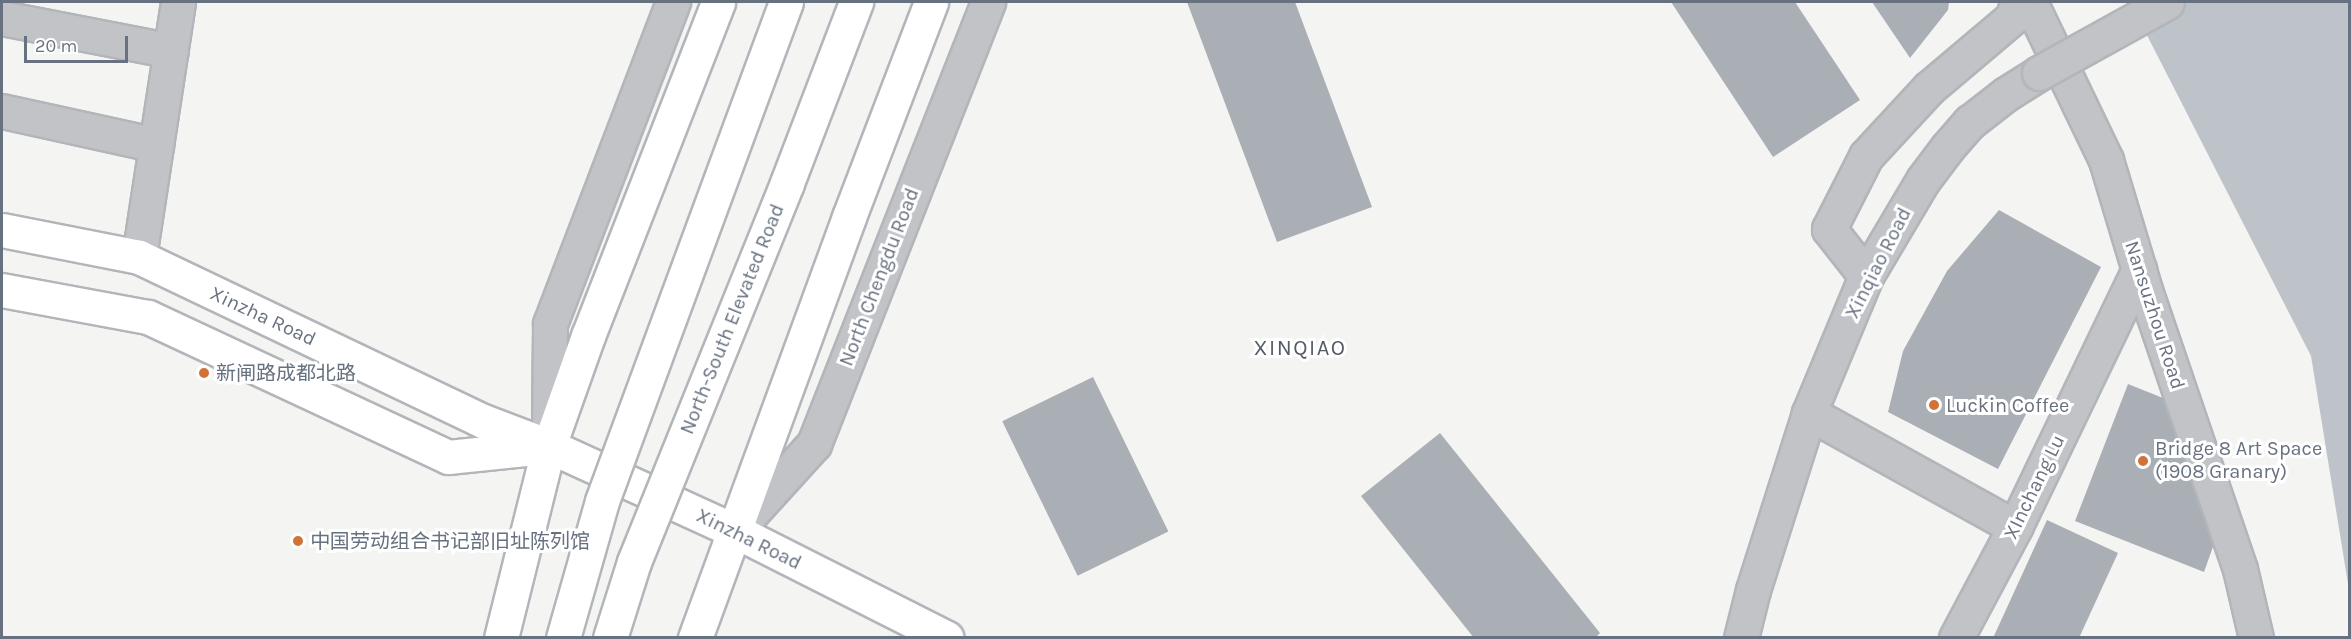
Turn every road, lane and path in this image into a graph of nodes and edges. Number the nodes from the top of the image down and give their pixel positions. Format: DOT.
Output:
graph roads {
  1 [pos="178,2"];
  2 [pos="673,2"];
  3 [pos="718,2"];
  4 [pos="786,2"];
  5 [pos="856,2"];
  6 [pos="932,2"];
  7 [pos="988,2"];
  8 [pos="2018,2"];
  9 [pos="2030,2"];
  10 [pos="2167,2"];
  11 [pos="2,18"];
  12 [pos="171,51"];
  13 [pos="2,111"];
  14 [pos="156,145"];
  15 [pos="2,230"];
  16 [pos="140,257"];
  17 [pos="2139,269"];
  18 [pos="1866,276"];
  19 [pos="2,290"];
  20 [pos="1809,413"];
  21 [pos="549,446"];
  22 [pos="2015,527"];
  23 [pos="735,531"];
  24 [pos="501,638"];
  25 [pos="563,638"];
  26 [pos="610,638"];
  27 [pos="695,638"];
  28 [pos="946,638"];
  29 [pos="1741,638"];
  30 [pos="1956,638"];
  31 [pos="2256,638"];
  1 -- 12 [label="street"];
  2 -- 21 [label="street"];
  3 -- 21 [label="main road"];
  4 -- 25 [label="main road, bridge"];
  5 -- 26 [label="main road, North-South Elevated Road, bridge"];
  6 -- 23 [label="main road, North Chengdu Road"];
  7 -- 23 [label="street, North Chengdu Road"];
  8 -- 18 [label="street"];
  9 -- 17 [label="street, Nansuzhou Road"];
  10 -- 18 [label="street, Xinqiao Road, bridge"];
  11 -- 12 [label="street"];
  12 -- 14 [label="street"];
  13 -- 14 [label="street"];
  14 -- 16 [label="street"];
  15 -- 16 [label="main road, Xinzha Road"];
  16 -- 21 [label="main road, Xinzha Road"];
  17 -- 22 [label="street, XInchang Lu"];
  17 -- 31 [label="street, Nansuzhou Road"];
  18 -- 20 [label="street, Xinqiao Road"];
  19 -- 21 [label="main road"];
  20 -- 22 [label="street"];
  20 -- 29 [label="street, Xinqiao Road"];
  21 -- 23 [label="main road, Xinzha Road"];
  21 -- 24 [label="main road"];
  22 -- 30 [label="street, XInchang Lu"];
  23 -- 27 [label="main road, North Chengdu Road"];
  23 -- 28 [label="main road, Xinzha Road"];
}
